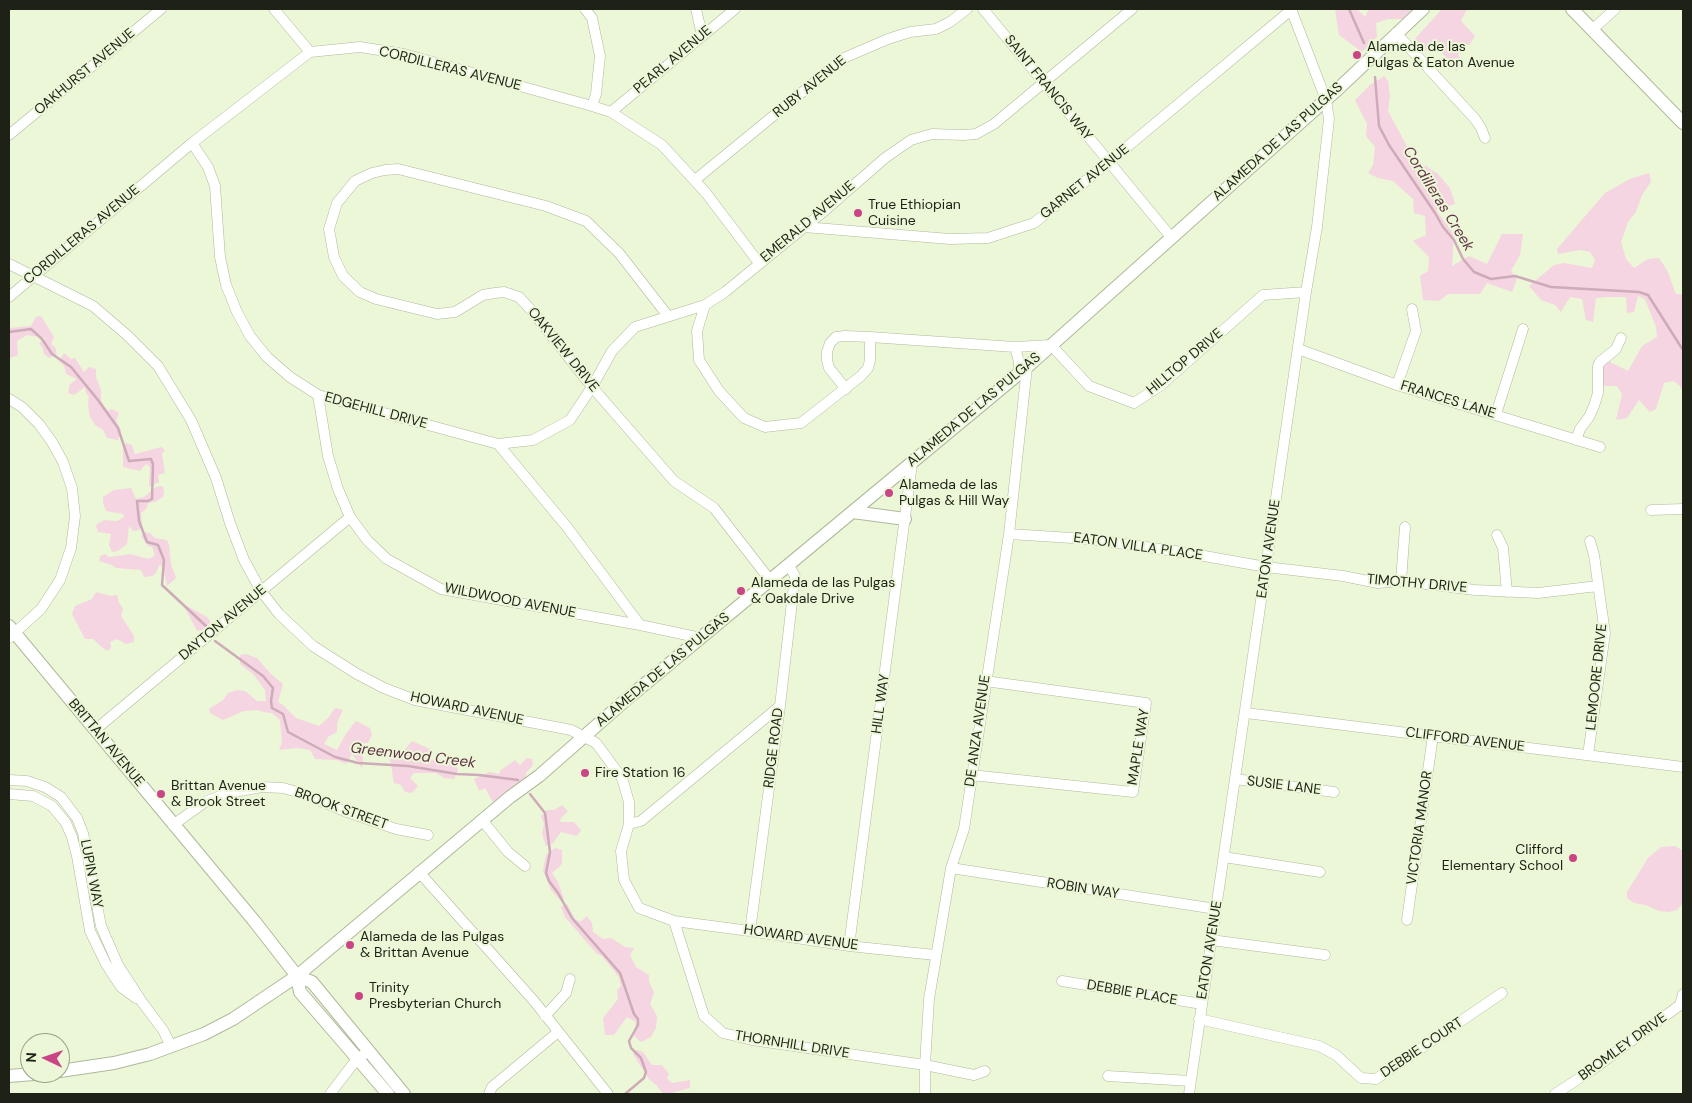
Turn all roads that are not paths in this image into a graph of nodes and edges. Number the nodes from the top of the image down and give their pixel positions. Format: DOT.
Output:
graph roads {
  1 [pos="161,9"];
  2 [pos="274,9"];
  3 [pos="585,9"];
  4 [pos="696,9"];
  5 [pos="735,9"];
  6 [pos="967,9"];
  7 [pos="983,9"];
  8 [pos="1132,9"];
  9 [pos="1291,9"];
  10 [pos="1423,9"];
  11 [pos="1572,9"];
  12 [pos="1616,9"];
  13 [pos="1592,30"];
  14 [pos="1396,33"];
  15 [pos="702,36"];
  16 [pos="310,52"];
  17 [pos="1043,82"];
  18 [pos="1326,100"];
  19 [pos="592,106"];
  20 [pos="611,112"];
  21 [pos="1683,123"];
  22 [pos="9,135"];
  23 [pos="1485,138"];
  24 [pos="192,143"];
  25 [pos="1109,162"];
  26 [pos="695,180"];
  27 [pos="804,227"];
  28 [pos="1171,237"];
  29 [pos="759,263"];
  30 [pos="9,264"];
  31 [pos="34,276"];
  32 [pos="1306,292"];
  33 [pos="9,297"];
  34 [pos="705,305"];
  35 [pos="1412,308"];
  36 [pos="668,316"];
  37 [pos="1522,329"];
  38 [pos="870,337"];
  39 [pos="1621,338"];
  40 [pos="1051,344"];
  41 [pos="1015,347"];
  42 [pos="1298,349"];
  43 [pos="1023,370"];
  44 [pos="1397,385"];
  45 [pos="592,387"];
  46 [pos="846,389"];
  47 [pos="318,395"];
  48 [pos="9,399"];
  49 [pos="1496,414"];
  50 [pos="1576,440"];
  51 [pos="498,444"];
  52 [pos="1600,447"];
  53 [pos="912,463"];
  54 [pos="1683,509"];
  55 [pos="1651,510"];
  56 [pos="854,512"];
  57 [pos="350,517"];
  58 [pos="905,519"];
  59 [pos="1405,527"];
  60 [pos="1009,534"];
  61 [pos="1497,535"];
  62 [pos="1590,541"];
  63 [pos="789,566"];
  64 [pos="1266,567"];
  65 [pos="770,580"];
  66 [pos="1401,580"];
  67 [pos="1598,586"];
  68 [pos="261,591"];
  69 [pos="1508,592"];
  70 [pos="640,625"];
  71 [pos="11,633"];
  72 [pos="701,638"];
  73 [pos="985,681"];
  74 [pos="780,706"];
  75 [pos="1246,713"];
  76 [pos="95,730"];
  77 [pos="584,736"];
  78 [pos="1433,736"];
  79 [pos="1588,755"];
  80 [pos="1683,766"];
  81 [pos="971,775"];
  82 [pos="1235,779"];
  83 [pos="9,780"];
  84 [pos="1334,792"];
  85 [pos="9,794"];
  86 [pos="482,820"];
  87 [pos="629,824"];
  88 [pos="173,825"];
  89 [pos="428,835"];
  90 [pos="1224,857"];
  91 [pos="525,866"];
  92 [pos="951,868"];
  93 [pos="420,872"];
  94 [pos="1320,872"];
  95 [pos="1216,909"];
  96 [pos="1407,920"];
  97 [pos="674,921"];
  98 [pos="750,930"];
  99 [pos="1211,940"];
  100 [pos="849,946"];
  101 [pos="1325,955"];
  102 [pos="935,956"];
  103 [pos="297,976"];
  104 [pos="570,979"];
  105 [pos="1062,981"];
  106 [pos="1502,993"];
  107 [pos="1683,994"];
  108 [pos="142,1002"];
  109 [pos="1202,1004"];
  110 [pos="545,1016"];
  111 [pos="1199,1019"];
  112 [pos="558,1032"];
  113 [pos="171,1046"];
  114 [pos="363,1055"];
  115 [pos="925,1065"];
  116 [pos="70,1070"];
  117 [pos="985,1071"];
  118 [pos="1108,1076"];
  119 [pos="1190,1081"];
  120 [pos="330,1094"];
  121 [pos="388,1094"];
  122 [pos="404,1094"];
  123 [pos="489,1094"];
  124 [pos="608,1094"];
  125 [pos="925,1094"];
  126 [pos="1189,1094"];
  127 [pos="1555,1094"];
  1 -- 22 [label="street, OAKHURST AVENUE"];
  2 -- 16 [label="street"];
  3 -- 19 [label="street"];
  4 -- 15 [label="street"];
  5 -- 15 [label="street, PEARL AVENUE"];
  6 -- 26 [label="street, RUBY AVENUE"];
  7 -- 17 [label="street, SAINT FRANCIS WAY"];
  8 -- 17 [label="street, EMERALD AVENUE"];
  9 -- 18 [label="street, EATON AVENUE"];
  9 -- 25 [label="street, GARNET AVENUE"];
  10 -- 14 [label="main road, ALAMEDA DE LAS PULGAS"];
  11 -- 13 [label="main road"];
  12 -- 13 [label="street"];
  13 -- 21 [label="main road"];
  14 -- 18 [label="main road, ALAMEDA DE LAS PULGAS"];
  14 -- 23 [label="street"];
  15 -- 20 [label="street, PEARL AVENUE"];
  16 -- 19 [label="street, CORDILLERAS AVENUE"];
  16 -- 24 [label="street, CORDILLERAS AVENUE"];
  17 -- 25 [label="street, SAINT FRANCIS WAY"];
  17 -- 27 [label="street, EMERALD AVENUE"];
  18 -- 28 [label="main road, ALAMEDA DE LAS PULGAS"];
  18 -- 32 [label="street, EATON AVENUE"];
  19 -- 20 [label="street, CORDILLERAS AVENUE"];
  20 -- 26 [label="street, CORDILLERAS AVENUE"];
  24 -- 31 [label="street, CORDILLERAS AVENUE"];
  24 -- 47 [label="street, EDGEHILL DRIVE"];
  25 -- 27 [label="street, GARNET AVENUE"];
  25 -- 28 [label="street, SAINT FRANCIS WAY"];
  26 -- 29 [label="street, CORDILLERAS AVENUE"];
  27 -- 29 [label="street, EMERALD AVENUE"];
  28 -- 40 [label="main road, ALAMEDA DE LAS PULGAS"];
  29 -- 34 [label="street, EMERALD AVENUE"];
  30 -- 31 [label="street, HOWARD AVENUE"];
  31 -- 33 [label="street, CORDILLERAS AVENUE"];
  31 -- 68 [label="street, HOWARD AVENUE"];
  32 -- 40 [label="street, HILLTOP DRIVE"];
  32 -- 42 [label="street, EATON AVENUE"];
  34 -- 36 [label="street, EMERALD AVENUE"];
  34 -- 46 [label="street"];
  35 -- 44 [label="street"];
  36 -- 45 [label="street, EMERALD AVENUE"];
  36 -- 45 [label="street, OAKVIEW DRIVE"];
  37 -- 49 [label="street"];
  38 -- 41 [label="street"];
  38 -- 46 [label="street"];
  38 -- 46 [label="street"];
  39 -- 50 [label="street"];
  40 -- 41 [label="street"];
  40 -- 43 [label="main road, ALAMEDA DE LAS PULGAS"];
  41 -- 43 [label="street"];
  42 -- 44 [label="street, FRANCES LANE"];
  42 -- 64 [label="street, EATON AVENUE"];
  43 -- 53 [label="main road, ALAMEDA DE LAS PULGAS"];
  43 -- 60 [label="street, DE ANZA AVENUE"];
  44 -- 49 [label="street, FRANCES LANE"];
  45 -- 51 [label="street, EMERALD AVENUE"];
  45 -- 65 [label="street, OAKVIEW DRIVE"];
  47 -- 51 [label="street, EDGEHILL DRIVE"];
  47 -- 57 [label="street, WILDWOOD AVENUE"];
  48 -- 71 [label="street"];
  49 -- 50 [label="street, FRANCES LANE"];
  50 -- 52 [label="street, FRANCES LANE"];
  51 -- 70 [label="street"];
  53 -- 56 [label="main road, ALAMEDA DE LAS PULGAS"];
  53 -- 58 [label="street, HILL WAY"];
  54 -- 55 [label="street"];
  56 -- 58 [label="main road"];
  56 -- 63 [label="main road, ALAMEDA DE LAS PULGAS"];
  57 -- 68 [label="street, DAYTON AVENUE"];
  57 -- 70 [label="street, WILDWOOD AVENUE"];
  58 -- 100 [label="street, HILL WAY"];
  59 -- 66 [label="street"];
  60 -- 64 [label="street, EATON VILLA PLACE"];
  60 -- 73 [label="street, DE ANZA AVENUE"];
  61 -- 69 [label="street"];
  62 -- 67 [label="street, LEMOORE DRIVE"];
  63 -- 65 [label="main road, ALAMEDA DE LAS PULGAS"];
  63 -- 74 [label="street, RIDGE ROAD"];
  64 -- 66 [label="street, TIMOTHY DRIVE"];
  64 -- 75 [label="street, EATON AVENUE"];
  65 -- 72 [label="main road, ALAMEDA DE LAS PULGAS"];
  66 -- 69 [label="street, TIMOTHY DRIVE"];
  67 -- 69 [label="street, TIMOTHY DRIVE"];
  67 -- 79 [label="street, LEMOORE DRIVE"];
  68 -- 76 [label="street, DAYTON AVENUE"];
  68 -- 77 [label="street, HOWARD AVENUE"];
  70 -- 72 [label="street, WILDWOOD AVENUE"];
  71 -- 76 [label="main road, BRITTAN AVENUE"];
  72 -- 77 [label="main road, ALAMEDA DE LAS PULGAS"];
  73 -- 81 [label="street, DE ANZA AVENUE"];
  73 -- 81 [label="street, MAPLE WAY"];
  74 -- 87 [label="street"];
  74 -- 98 [label="street, RIDGE ROAD"];
  75 -- 78 [label="street, CLIFFORD AVENUE"];
  75 -- 82 [label="street, EATON AVENUE"];
  76 -- 88 [label="main road, BRITTAN AVENUE"];
  77 -- 86 [label="main road, ALAMEDA DE LAS PULGAS"];
  77 -- 87 [label="street, HOWARD AVENUE"];
  78 -- 79 [label="street, CLIFFORD AVENUE"];
  78 -- 96 [label="street, VICTORIA MANOR"];
  79 -- 80 [label="street, CLIFFORD AVENUE"];
  81 -- 92 [label="street, DE ANZA AVENUE"];
  82 -- 84 [label="street, SUSIE LANE"];
  82 -- 90 [label="street, EATON AVENUE"];
  83 -- 108 [label="street, LUPIN WAY"];
  85 -- 108 [label="street, LUPIN WAY"];
  86 -- 91 [label="street"];
  86 -- 93 [label="main road, ALAMEDA DE LAS PULGAS"];
  87 -- 97 [label="street, HOWARD AVENUE"];
  88 -- 89 [label="street, BROOK STREET"];
  88 -- 103 [label="main road, BRITTAN AVENUE"];
  90 -- 94 [label="street"];
  90 -- 95 [label="street, EATON AVENUE"];
  92 -- 95 [label="street, ROBIN WAY"];
  92 -- 102 [label="street, DE ANZA AVENUE"];
  93 -- 103 [label="main road, ALAMEDA DE LAS PULGAS"];
  93 -- 110 [label="street"];
  95 -- 99 [label="street, EATON AVENUE"];
  97 -- 98 [label="street, HOWARD AVENUE"];
  97 -- 115 [label="street, THORNHILL DRIVE"];
  98 -- 100 [label="street, HOWARD AVENUE"];
  99 -- 101 [label="street"];
  99 -- 109 [label="street, EATON AVENUE"];
  100 -- 102 [label="street, HOWARD AVENUE"];
  102 -- 115 [label="street, DE ANZA AVENUE"];
  103 -- 113 [label="main road, ALAMEDA DE LAS PULGAS"];
  103 -- 114 [label="main road, BRITTAN AVENUE"];
  104 -- 110 [label="street"];
  105 -- 109 [label="street, DEBBIE PLACE"];
  106 -- 111 [label="street, DEBBIE COURT"];
  107 -- 127 [label="street, BROMLEY DRIVE"];
  108 -- 113 [label="street, LUPIN WAY"];
  109 -- 111 [label="street, EATON AVENUE"];
  110 -- 112 [label="street"];
  111 -- 119 [label="street, EATON AVENUE"];
  112 -- 123 [label="street"];
  112 -- 124 [label="street"];
  113 -- 116 [label="main road, ALAMEDA DE LAS PULGAS"];
  114 -- 120 [label="street"];
  114 -- 121 [label="main road, BRITTAN AVENUE"];
  114 -- 122 [label="main road, BRITTAN AVENUE"];
  115 -- 117 [label="street, THORNHILL DRIVE"];
  115 -- 125 [label="street, DE ANZA AVENUE"];
  118 -- 119 [label="street"];
  119 -- 126 [label="street, EATON AVENUE"];
}
